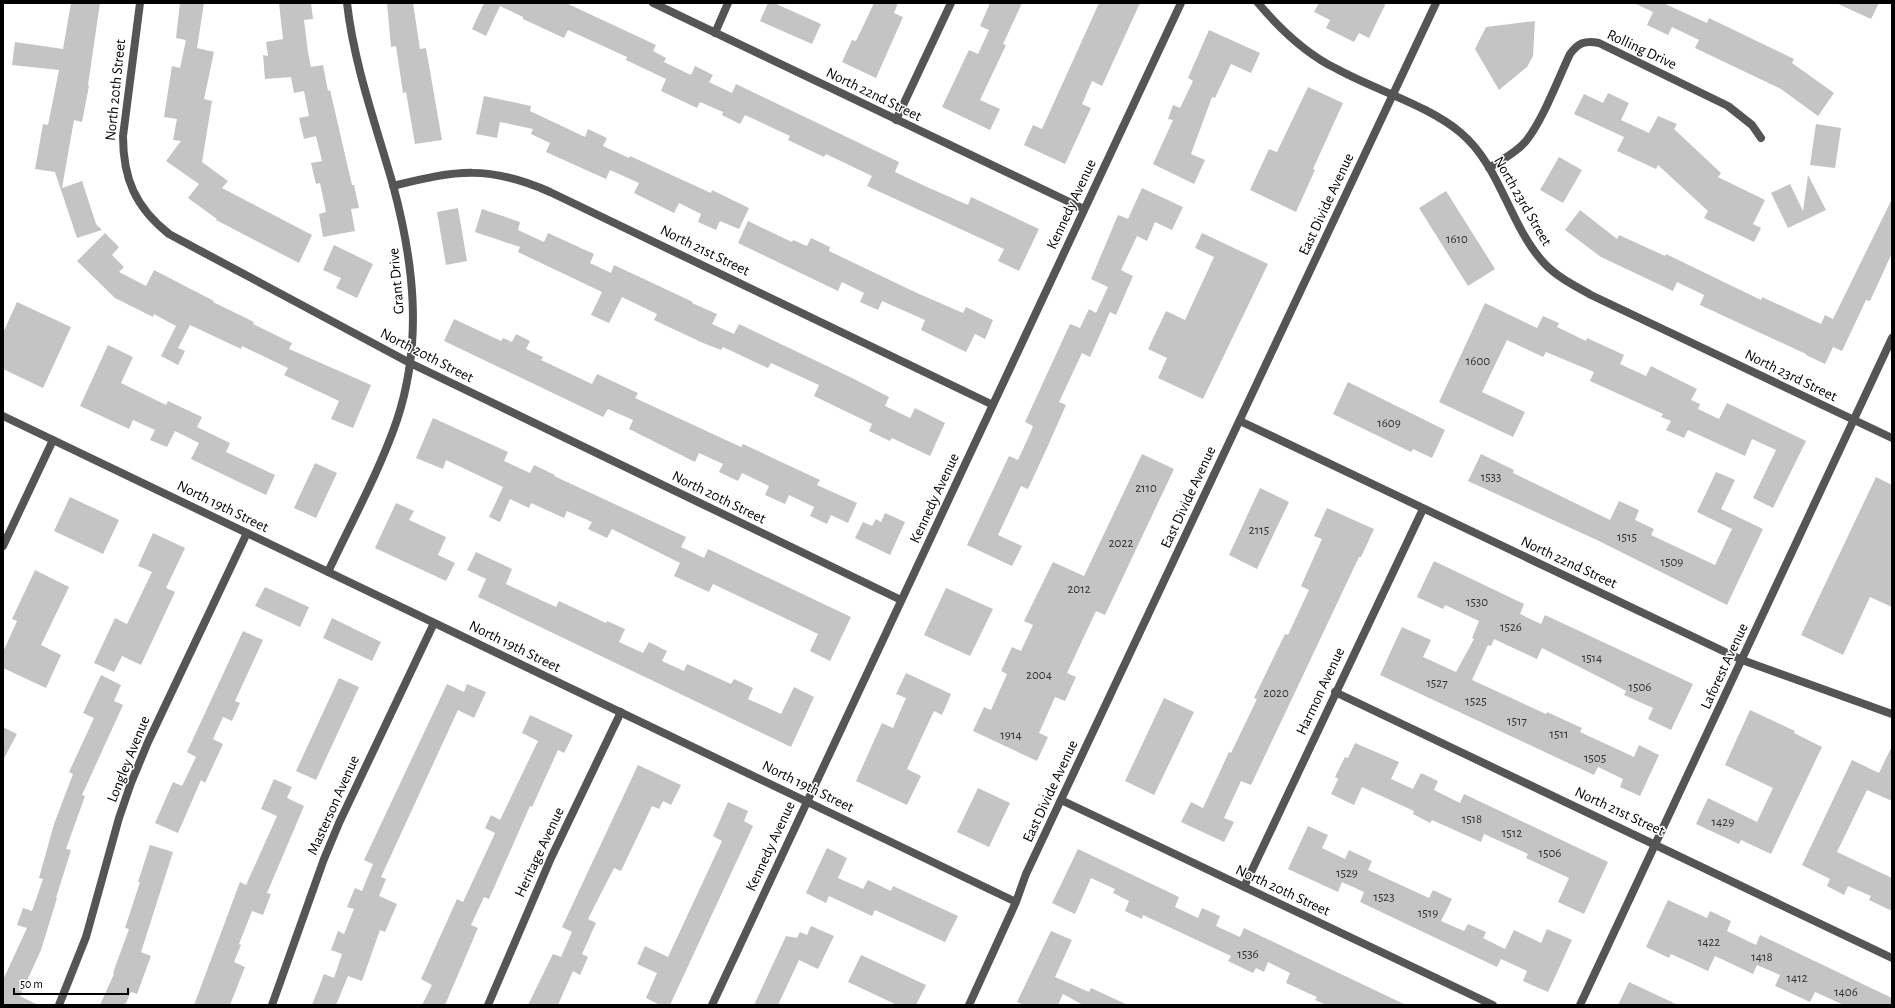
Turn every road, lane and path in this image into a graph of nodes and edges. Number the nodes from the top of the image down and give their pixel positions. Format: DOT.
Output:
graph roads {
  1 [pos="140,3"];
  2 [pos="347,3"];
  3 [pos="653,3"];
  4 [pos="728,3"];
  5 [pos="950,3"];
  6 [pos="1181,3"];
  7 [pos="1258,3"];
  8 [pos="1436,3"];
  9 [pos="714,33"];
  10 [pos="1392,96"];
  11 [pos="896,120"];
  12 [pos="1761,138"];
  13 [pos="1489,168"];
  14 [pos="393,186"];
  15 [pos="1084,209"];
  16 [pos="1892,338"];
  17 [pos="410,363"];
  18 [pos="993,405"];
  19 [pos="3,416"];
  20 [pos="1854,420"];
  21 [pos="1240,421"];
  22 [pos="1892,438"];
  23 [pos="53,440"];
  24 [pos="1423,509"];
  25 [pos="247,533"];
  26 [pos="3,546"];
  27 [pos="328,572"];
  28 [pos="901,600"];
  29 [pos="434,623"];
  30 [pos="1742,660"];
  31 [pos="1335,692"];
  32 [pos="621,712"];
  33 [pos="1892,714"];
  34 [pos="1061,800"];
  35 [pos="806,801"];
  36 [pos="1655,844"];
  37 [pos="1244,887"];
  38 [pos="1016,902"];
  39 [pos="1892,958"];
  40 [pos="59,1005"];
  41 [pos="272,1005"];
  42 [pos="488,1005"];
  43 [pos="712,1005"];
  44 [pos="969,1005"];
  45 [pos="1493,1005"];
  46 [pos="1580,1005"];
  1 -- 17 [label="street, North 20th Street"];
  2 -- 14 [label="street, Grant Drive"];
  3 -- 9 [label="street, North 22nd Street"];
  4 -- 9 [label="street"];
  5 -- 11 [label="street"];
  6 -- 15 [label="street, Kennedy Avenue"];
  7 -- 10 [label="street, North 23rd Street"];
  8 -- 10 [label="street, East Divide Avenue"];
  9 -- 11 [label="street, North 22nd Street"];
  10 -- 13 [label="street, North 23rd Street"];
  10 -- 21 [label="street, East Divide Avenue"];
  11 -- 15 [label="street, North 22nd Street"];
  12 -- 13 [label="street, Rolling Drive"];
  13 -- 20 [label="street, North 23rd Street"];
  14 -- 17 [label="street, Grant Drive"];
  14 -- 18 [label="street, North 21st Street"];
  15 -- 18 [label="street, Kennedy Avenue"];
  16 -- 20 [label="street, Laforest Avenue"];
  17 -- 27 [label="street, Grant Drive"];
  17 -- 28 [label="street, North 20th Street"];
  18 -- 28 [label="street, Kennedy Avenue"];
  19 -- 23 [label="street, North 19th Street"];
  20 -- 22 [label="street, North 23rd Street"];
  20 -- 30 [label="street, Laforest Avenue"];
  21 -- 24 [label="street, North 22nd Street"];
  21 -- 34 [label="street, East Divide Avenue"];
  23 -- 25 [label="street, North 19th Street"];
  23 -- 26 [label="street"];
  24 -- 30 [label="street, North 22nd Street"];
  24 -- 31 [label="street, Harmon Avenue"];
  25 -- 27 [label="street, North 19th Street"];
  25 -- 40 [label="street, Longley Avenue"];
  27 -- 29 [label="street, North 19th Street"];
  28 -- 35 [label="street, Kennedy Avenue"];
  29 -- 32 [label="street, North 19th Street"];
  29 -- 41 [label="street, Masterson Avenue"];
  30 -- 33 [label="street, North 22nd Street"];
  30 -- 36 [label="street, Laforest Avenue"];
  31 -- 36 [label="street, North 21st Street"];
  31 -- 37 [label="street, Harmon Avenue"];
  32 -- 35 [label="street, North 19th Street"];
  32 -- 42 [label="street, Heritage Avenue"];
  34 -- 37 [label="street, North 20th Street"];
  34 -- 38 [label="street, East Divide Avenue"];
  35 -- 38 [label="street, North 19th Street"];
  35 -- 43 [label="street, Kennedy Avenue"];
  36 -- 39 [label="street, North 21st Street"];
  36 -- 46 [label="street, Laforest Avenue"];
  37 -- 45 [label="street, North 20th Street"];
  38 -- 44 [label="street, East Divide Avenue"];
}
